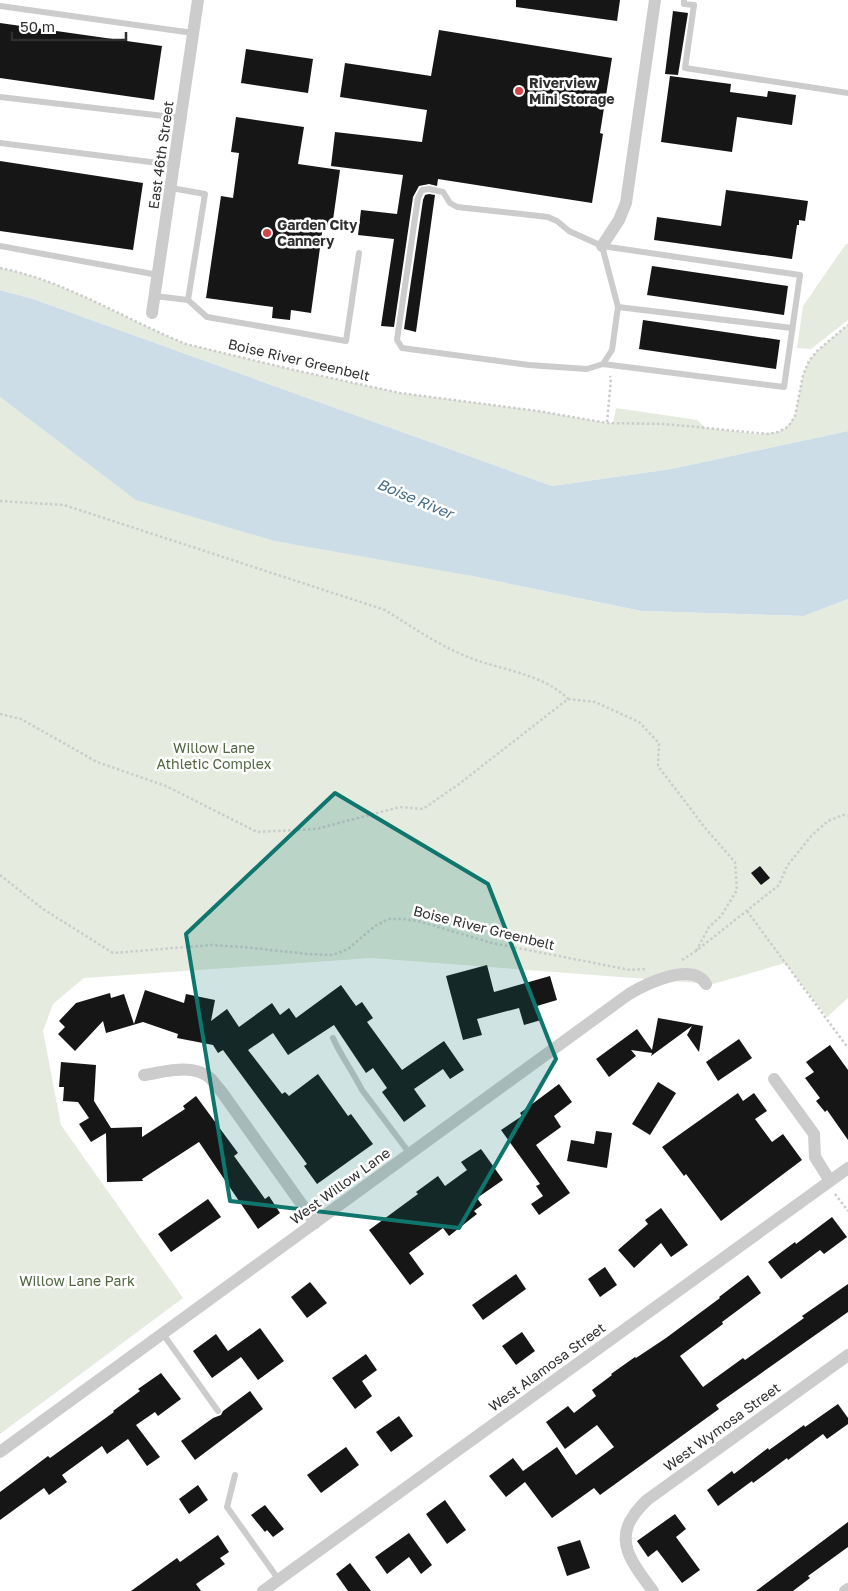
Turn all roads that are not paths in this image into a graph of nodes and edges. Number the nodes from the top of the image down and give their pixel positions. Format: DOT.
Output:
graph roads {
  1 [pos="198,0"];
  2 [pos="655,0"];
  3 [pos="684,0"];
  4 [pos="0,6"];
  5 [pos="193,33"];
  6 [pos="848,93"];
  7 [pos="0,96"];
  8 [pos="181,118"];
  9 [pos="0,143"];
  10 [pos="174,166"];
  11 [pos="171,188"];
  12 [pos="0,246"];
  13 [pos="602,246"];
  14 [pos="359,253"];
  15 [pos="158,275"];
  16 [pos="156,296"];
  17 [pos="188,300"];
  18 [pos="618,306"];
  19 [pos="152,313"];
  20 [pos="792,328"];
  21 [pos="603,364"];
  22 [pos="706,984"];
  23 [pos="333,1038"];
  24 [pos="144,1075"];
  25 [pos="774,1079"];
  26 [pos="410,1154"];
  27 [pos="848,1168"];
  28 [pos="828,1182"];
  29 [pos="316,1223"];
  30 [pos="162,1334"];
  31 [pos="848,1355"];
  32 [pos="218,1412"];
  33 [pos="0,1452"];
  34 [pos="235,1475"];
  35 [pos="278,1580"];
  36 [pos="263,1591"];
  37 [pos="653,1591"];
  1 -- 5 [label="street, East 46th Street"];
  2 -- 13 [label="street"];
  3 -- 6 [label="lane"];
  4 -- 5 [label="lane"];
  5 -- 8 [label="street, East 46th Street"];
  7 -- 8 [label="lane"];
  8 -- 10 [label="street, East 46th Street"];
  9 -- 10 [label="lane"];
  10 -- 11 [label="street, East 46th Street"];
  11 -- 15 [label="street, East 46th Street"];
  11 -- 17 [label="lane"];
  12 -- 15 [label="lane"];
  13 -- 18 [label="lane"];
  13 -- 20 [label="lane"];
  13 -- 21 [label="lane"];
  14 -- 17 [label="lane"];
  15 -- 16 [label="street, East 46th Street"];
  16 -- 17 [label="lane"];
  16 -- 19 [label="street, East 46th Street"];
  18 -- 20 [label="lane"];
  18 -- 21 [label="lane"];
  20 -- 21 [label="lane"];
  22 -- 26 [label="street, West Willow Lane"];
  23 -- 26 [label="lane"];
  24 -- 29 [label="street"];
  25 -- 28 [label="street"];
  26 -- 29 [label="street, West Willow Lane"];
  27 -- 28 [label="street, West Alamosa Street"];
  28 -- 35 [label="street, West Alamosa Street"];
  29 -- 30 [label="street, West Willow Lane"];
  30 -- 32 [label="lane"];
  30 -- 33 [label="street, West Willow Lane"];
  31 -- 37 [label="street, West Wymosa Street"];
  34 -- 35 [label="lane"];
  35 -- 36 [label="street, West Alamosa Street"];
}
